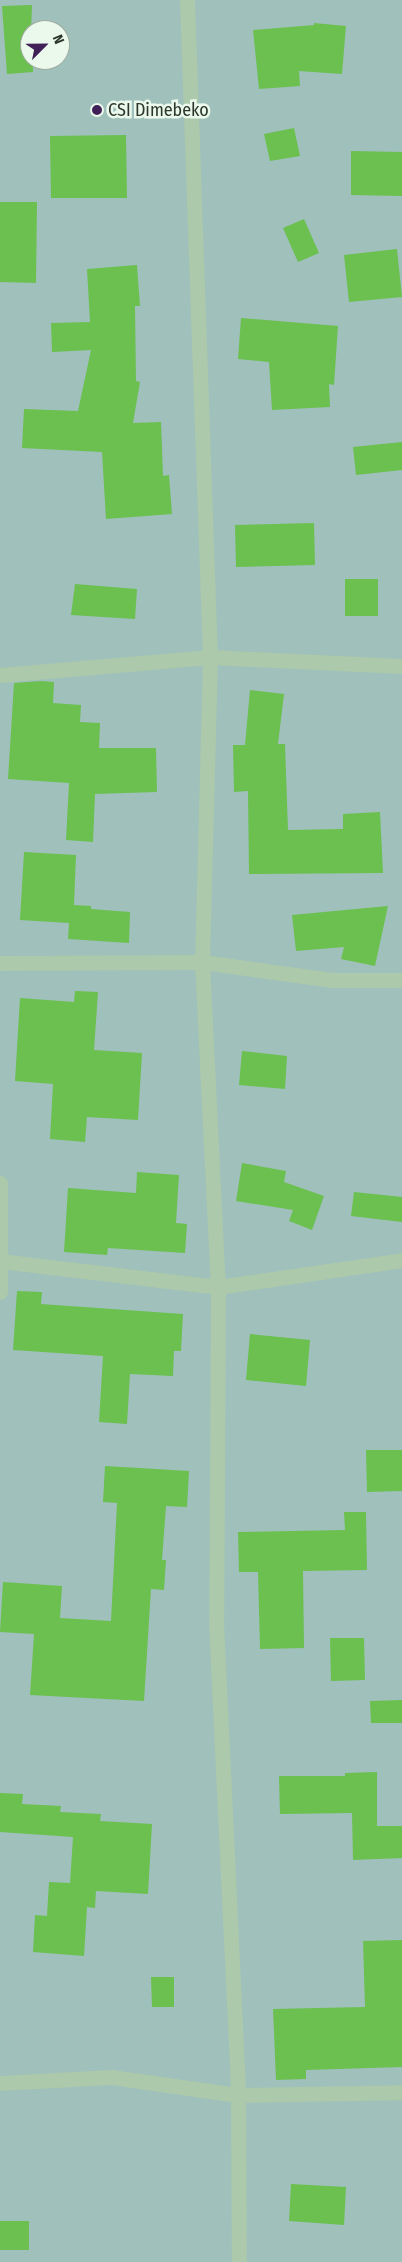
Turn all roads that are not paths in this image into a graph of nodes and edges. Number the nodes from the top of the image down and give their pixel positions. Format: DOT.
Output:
graph roads {
  1 [pos="187,0"];
  2 [pos="210,657"];
  3 [pos="402,666"];
  4 [pos="0,674"];
  5 [pos="202,962"];
  6 [pos="0,963"];
  7 [pos="402,980"];
  8 [pos="0,1183"];
  9 [pos="402,1260"];
  10 [pos="1,1261"];
  11 [pos="218,1287"];
  12 [pos="0,1292"];
  13 [pos="0,2083"];
  14 [pos="402,2092"];
  15 [pos="238,2095"];
  16 [pos="239,2262"];
  1 -- 2 [label="street"];
  2 -- 3 [label="street"];
  2 -- 4 [label="street"];
  2 -- 5 [label="street"];
  5 -- 6 [label="street"];
  5 -- 7 [label="street"];
  5 -- 11 [label="street"];
  8 -- 10 [label="street"];
  9 -- 11 [label="street"];
  10 -- 11 [label="street"];
  10 -- 12 [label="street"];
  11 -- 15 [label="street"];
  13 -- 15 [label="street"];
  14 -- 15 [label="street"];
  15 -- 16 [label="street"];
}
